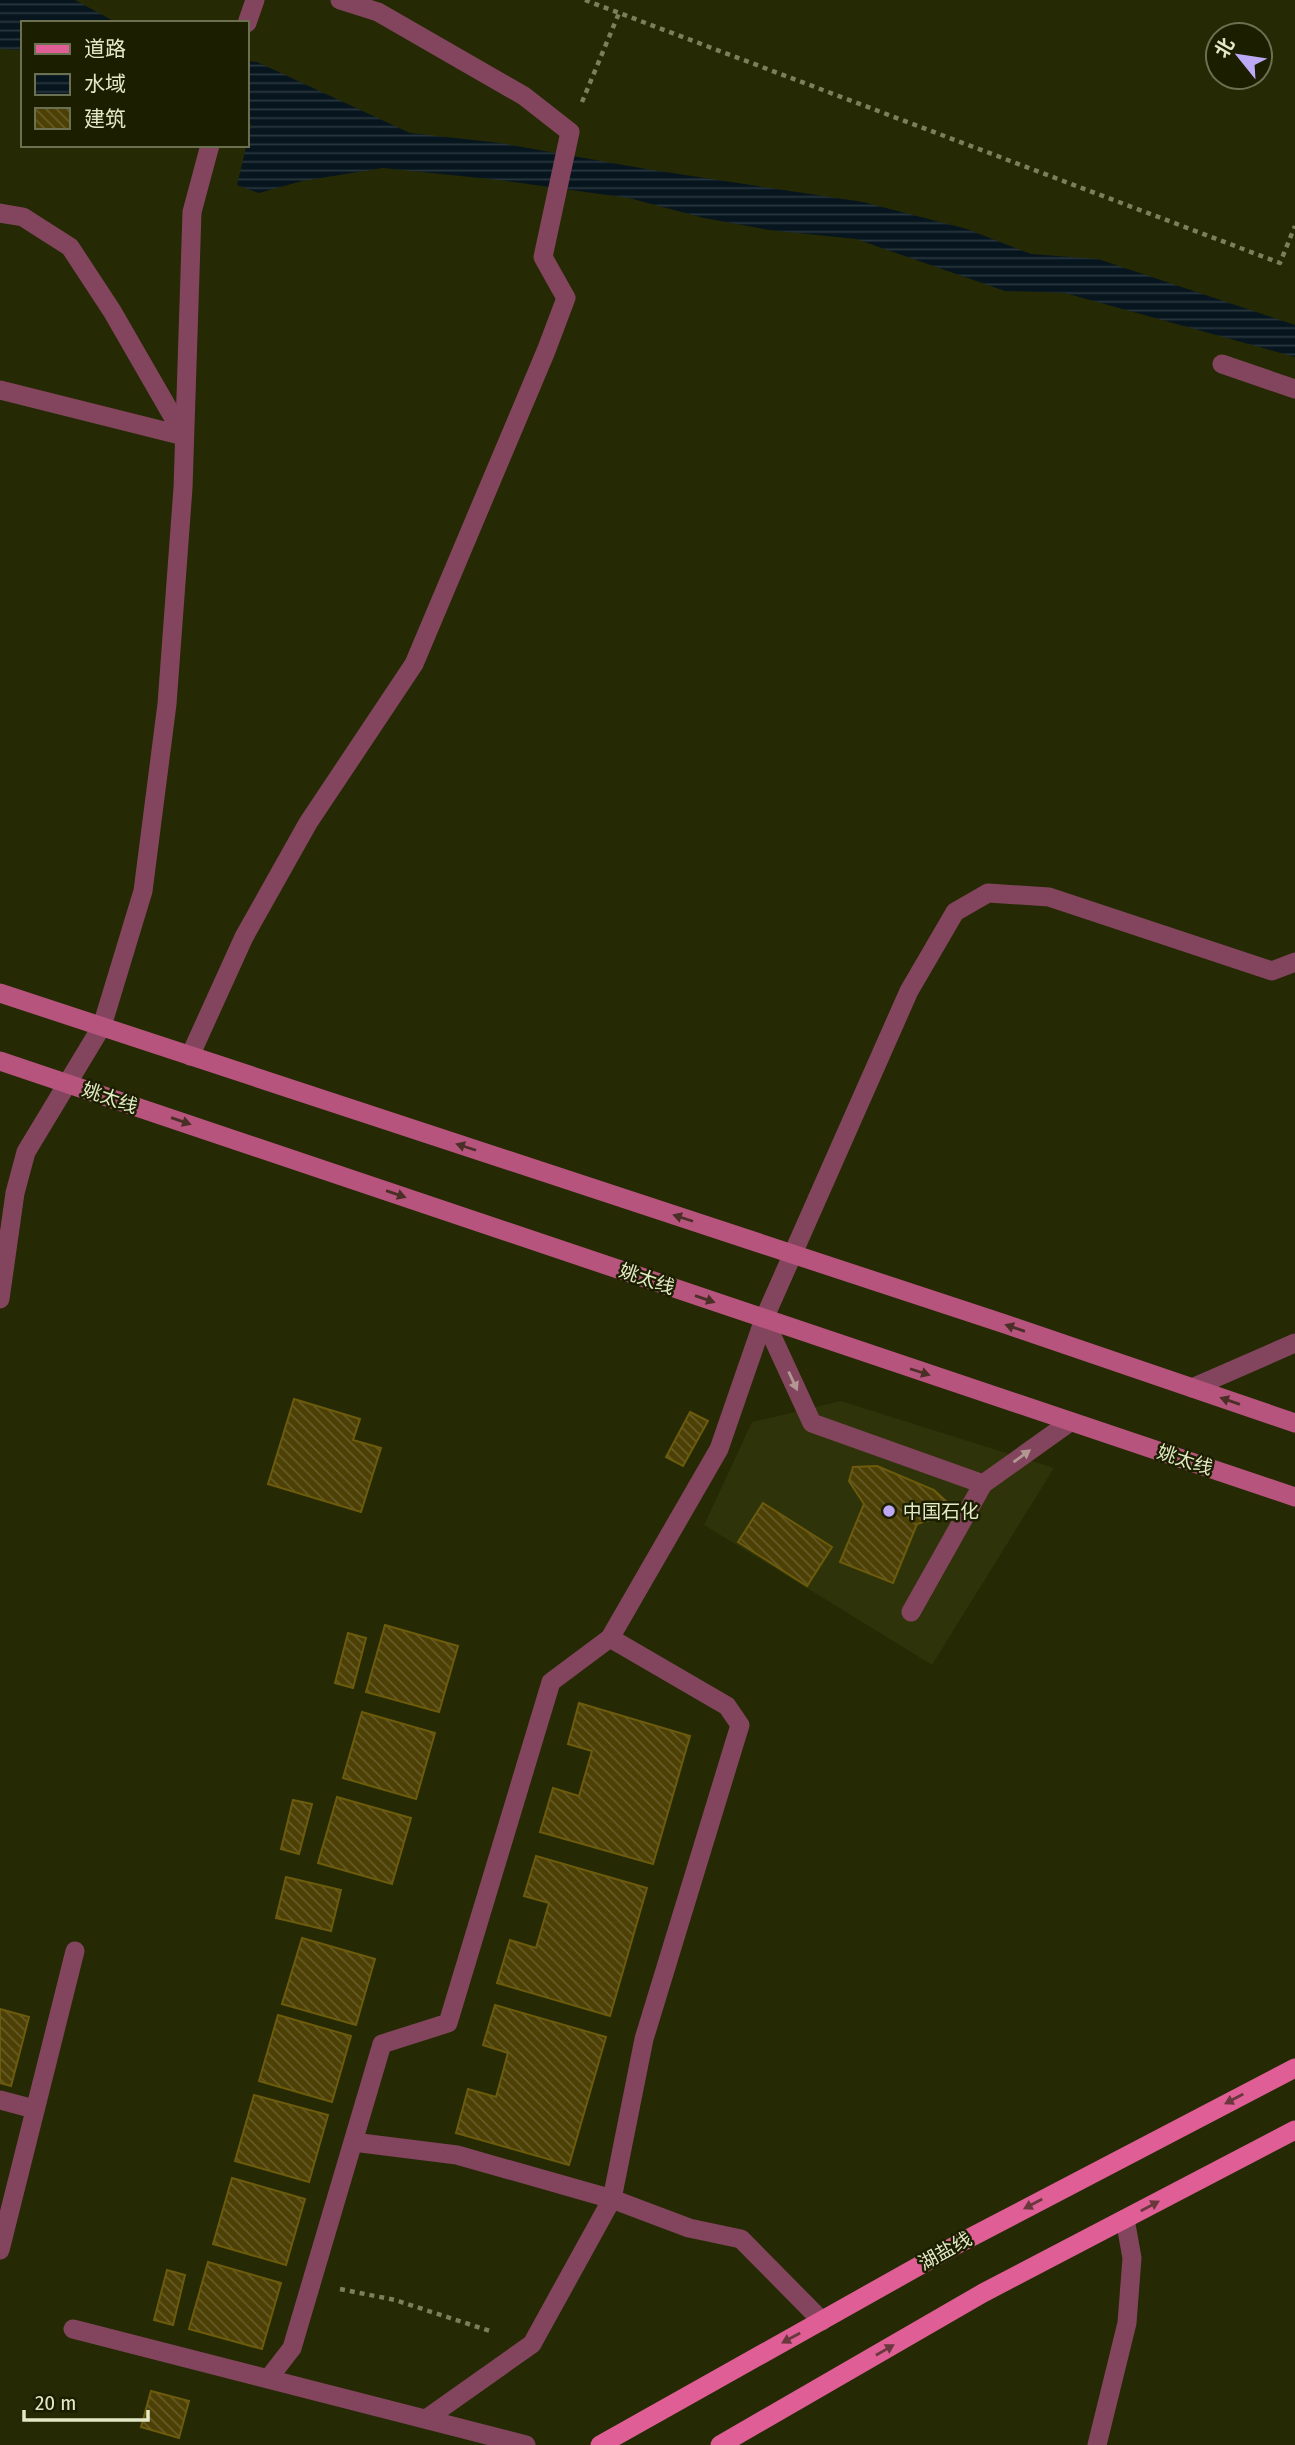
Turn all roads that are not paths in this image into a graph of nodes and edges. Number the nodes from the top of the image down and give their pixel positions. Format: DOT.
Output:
graph roads {
  1 [pos="255,0"];
  2 [pos="340,0"];
  3 [pos="248,21"];
  4 [pos="208,147"];
  5 [pos="0,213"];
  6 [pos="1222,364"];
  7 [pos="1295,388"];
  8 [pos="0,390"];
  9 [pos="184,436"];
  10 [pos="1295,962"];
  11 [pos="0,993"];
  12 [pos="102,1027"];
  13 [pos="190,1056"];
  14 [pos="0,1061"];
  15 [pos="66,1083"];
  16 [pos="792,1254"];
  17 [pos="0,1300"];
  18 [pos="764,1319"];
  19 [pos="1295,1343"];
  20 [pos="1192,1388"];
  21 [pos="1070,1422"];
  22 [pos="1295,1423"];
  23 [pos="983,1484"];
  24 [pos="1295,1497"];
  25 [pos="911,1612"];
  26 [pos="610,1638"];
  27 [pos="75,1951"];
  28 [pos="1295,2068"];
  29 [pos="0,2100"];
  30 [pos="34,2109"];
  31 [pos="1295,2130"];
  32 [pos="353,2142"];
  33 [pos="612,2199"];
  34 [pos="1125,2219"];
  35 [pos="0,2250"];
  36 [pos="822,2321"];
  37 [pos="73,2329"];
  38 [pos="268,2379"];
  39 [pos="426,2420"];
  40 [pos="526,2445"];
  41 [pos="600,2445"];
  42 [pos="720,2445"];
  43 [pos="1097,2445"];
  1 -- 3 [label="street"];
  2 -- 13 [label="street"];
  4 -- 9 [label="street"];
  5 -- 9 [label="street"];
  6 -- 7 [label="street"];
  8 -- 9 [label="street"];
  9 -- 12 [label="street"];
  10 -- 16 [label="street"];
  11 -- 12 [label="main road"];
  12 -- 13 [label="main road"];
  12 -- 15 [label="street"];
  16 -- 13 [label="main road, one-way"];
  14 -- 15 [label="main road, 姚太线"];
  15 -- 17 [label="street"];
  15 -- 18 [label="main road, 姚太线, one-way"];
  16 -- 18 [label="street"];
  20 -- 16 [label="main road, one-way"];
  18 -- 21 [label="main road, 姚太线, one-way"];
  18 -- 23 [label="street, one-way"];
  18 -- 26 [label="street"];
  19 -- 20 [label="street"];
  22 -- 20 [label="main road, one-way"];
  23 -- 21 [label="street, one-way"];
  21 -- 24 [label="main road, 姚太线"];
  23 -- 25 [label="street"];
  26 -- 32 [label="street"];
  26 -- 33 [label="street"];
  27 -- 30 [label="street"];
  28 -- 36 [label="main road, 湖盐线, one-way"];
  29 -- 30 [label="street"];
  30 -- 35 [label="street"];
  34 -- 31 [label="main road, one-way"];
  32 -- 33 [label="street"];
  32 -- 38 [label="street"];
  33 -- 36 [label="street"];
  33 -- 39 [label="street"];
  42 -- 34 [label="main road, one-way"];
  34 -- 43 [label="street"];
  36 -- 41 [label="main road, 湖盐线, one-way"];
  37 -- 38 [label="street"];
  38 -- 39 [label="street"];
  39 -- 40 [label="street"];
}
